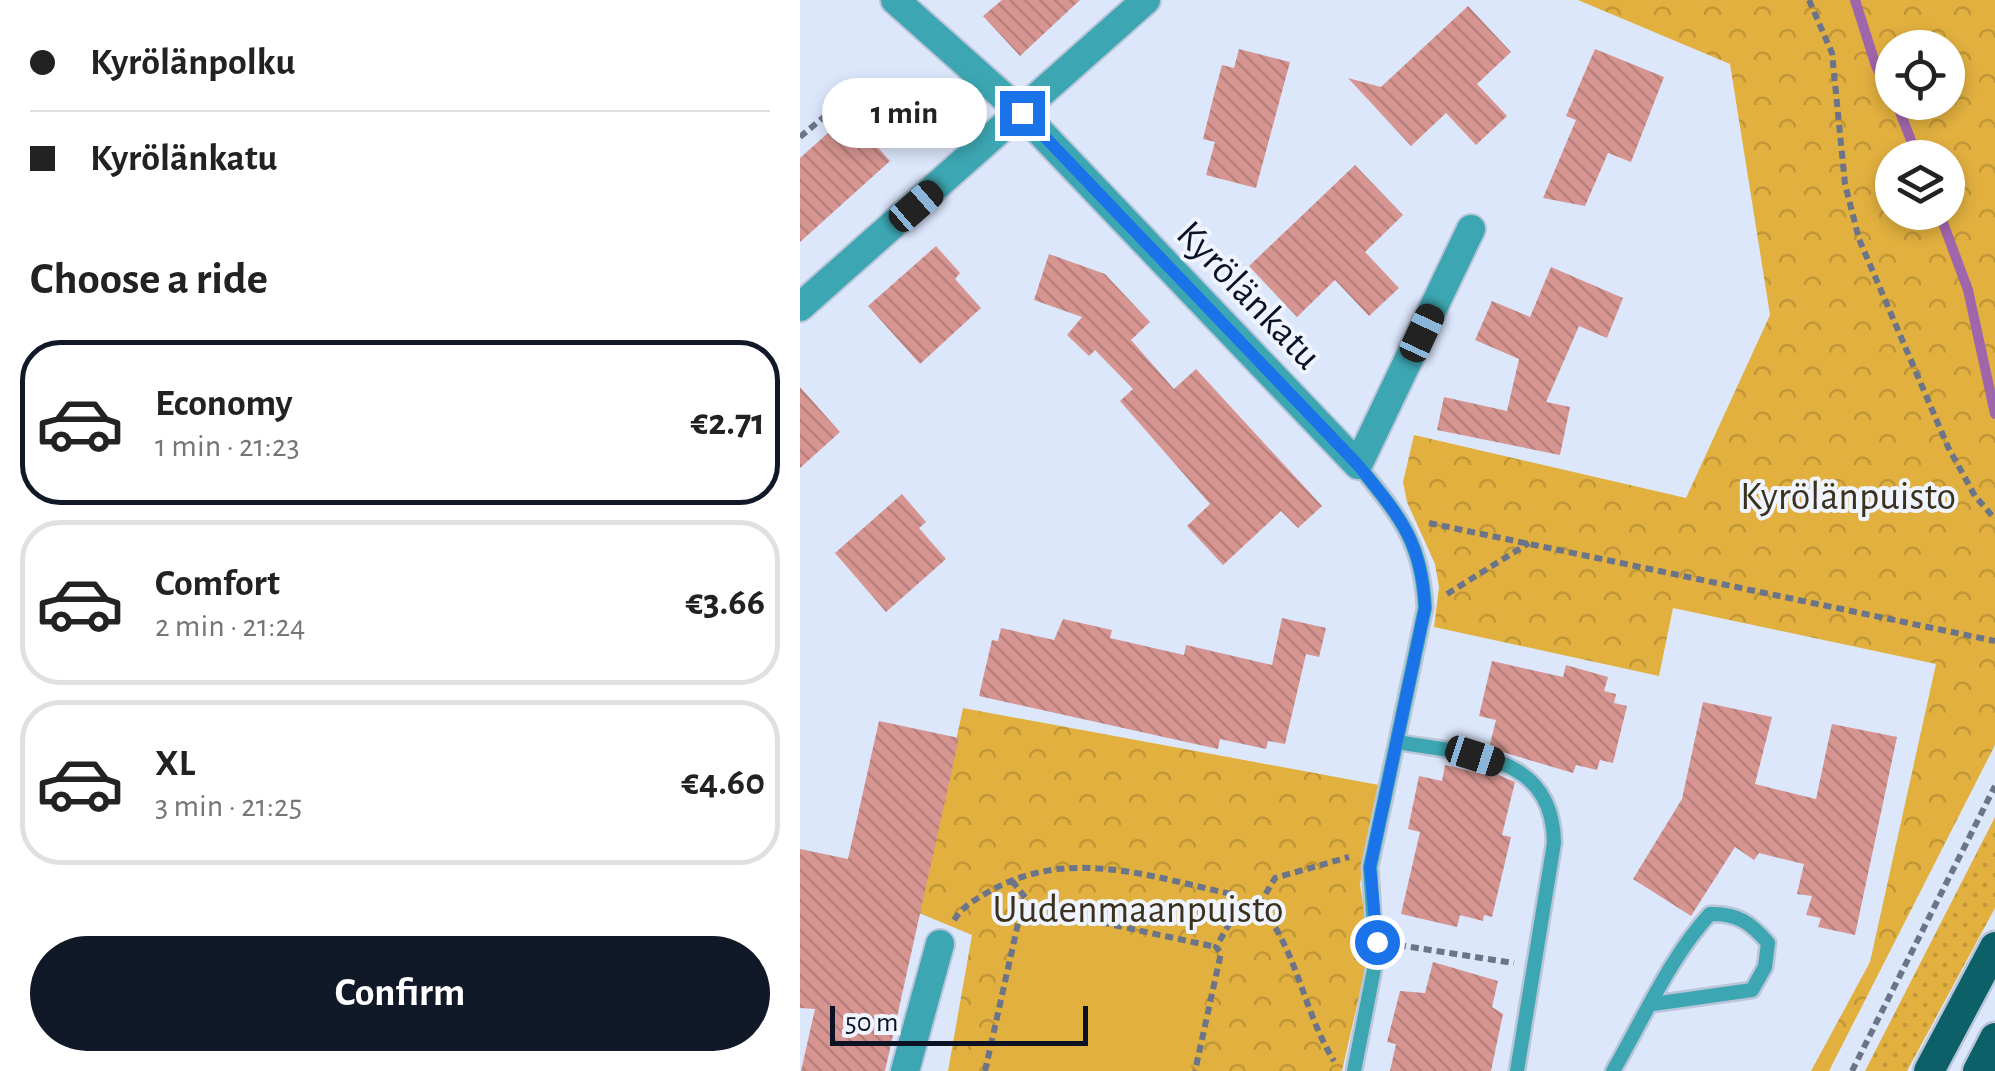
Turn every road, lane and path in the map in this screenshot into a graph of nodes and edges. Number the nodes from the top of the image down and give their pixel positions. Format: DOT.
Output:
graph roads {
  1 [pos="895,0"];
  2 [pos="1146,0"];
  3 [pos="1809,0"];
  4 [pos="1022,113"];
  5 [pos="870,114"];
  6 [pos="800,137"];
  7 [pos="1471,229"];
  8 [pos="800,307"];
  9 [pos="1358,465"];
  10 [pos="1402,518"];
  11 [pos="1995,519"];
  12 [pos="1529,543"];
  13 [pos="1425,608"];
  14 [pos="1995,641"];
  15 [pos="1398,742"];
  16 [pos="1995,786"];
  17 [pos="1374,849"];
  18 [pos="1012,881"];
  19 [pos="1024,895"];
  20 [pos="1259,905"];
  21 [pos="1236,912"];
  22 [pos="1377,942"];
  23 [pos="940,944"];
  24 [pos="1995,946"];
  25 [pos="1216,948"];
  26 [pos="1533,966"];
  27 [pos="1652,1004"];
  28 [pos="1995,1038"];
  29 [pos="905,1071"];
  30 [pos="985,1071"];
  31 [pos="1196,1071"];
  32 [pos="1341,1071"];
  33 [pos="1354,1071"];
  34 [pos="1517,1071"];
  35 [pos="1614,1071"];
  36 [pos="1852,1071"];
  37 [pos="1929,1071"];
  38 [pos="1978,1071"];
  1 -- 4 [label="street, Kyrölänkatu"];
  2 -- 4 [label="street"];
  3 -- 11 [label="path"];
  4 -- 8 [label="street"];
  4 -- 9 [label="street, Kyrölänkatu"];
  5 -- 6 [label="path"];
  7 -- 9 [label="street"];
  9 -- 10 [label="lane"];
  10 -- 12 [label="path"];
  10 -- 13 [label="lane"];
  12 -- 13 [label="path"];
  12 -- 14 [label="path"];
  13 -- 15 [label="lane"];
  15 -- 17 [label="lane"];
  15 -- 26 [label="lane"];
  16 -- 36 [label="path"];
  17 -- 20 [label="path"];
  17 -- 22 [label="lane"];
  18 -- 19 [label="path"];
  18 -- 21 [label="path"];
  18 -- 23 [label="path"];
  19 -- 25 [label="path"];
  19 -- 30 [label="path"];
  20 -- 21 [label="path"];
  20 -- 32 [label="path"];
  21 -- 25 [label="path"];
  22 -- 26 [label="path"];
  22 -- 33 [label="lane"];
  23 -- 29 [label="street"];
  24 -- 37 [label="main road"];
  25 -- 31 [label="path"];
  26 -- 34 [label="lane"];
  27 -- 27 [label="lane"];
  27 -- 35 [label="lane"];
  28 -- 38 [label="main road"];
}
